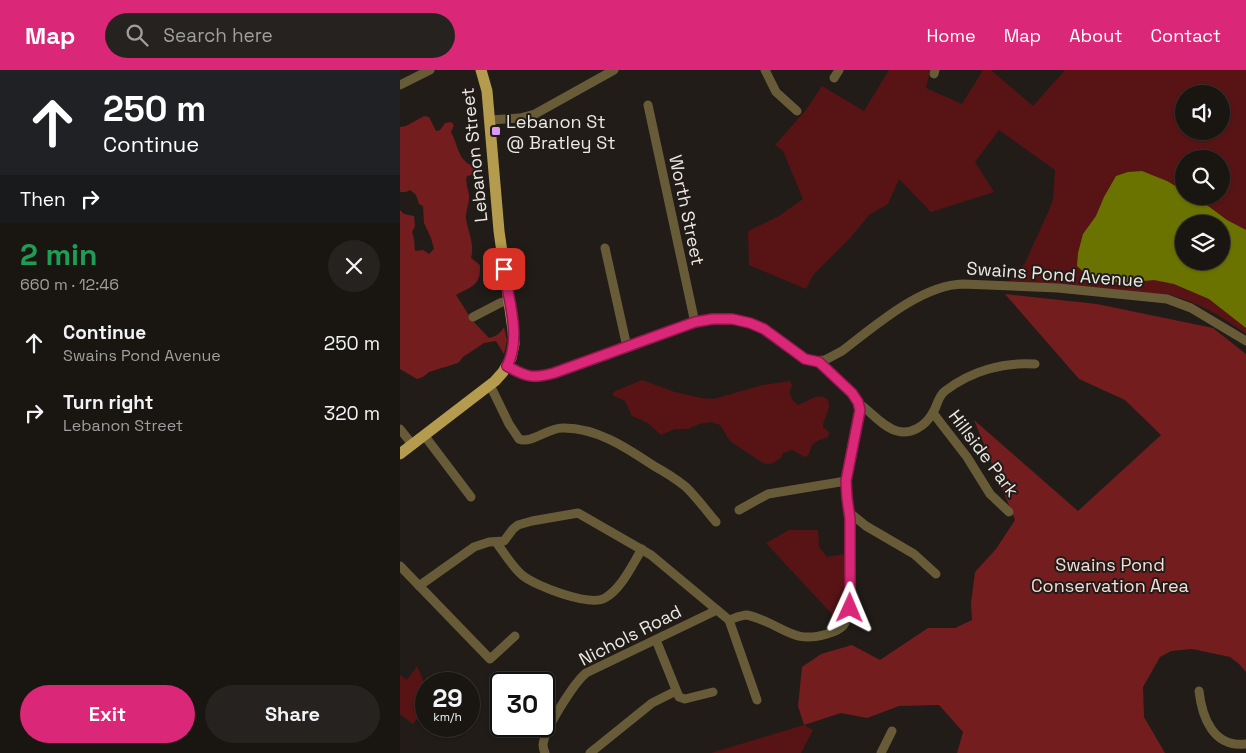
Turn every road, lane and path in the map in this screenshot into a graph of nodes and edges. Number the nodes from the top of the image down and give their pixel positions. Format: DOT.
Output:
graph roads {
  1 [pos="430,70"];
  2 [pos="481,70"];
  3 [pos="614,70"];
  4 [pos="765,70"];
  5 [pos="400,85"];
  6 [pos="648,105"];
  7 [pos="797,111"];
  8 [pos="490,120"];
  9 [pos="605,248"];
  10 [pos="509,300"];
  11 [pos="473,317"];
  12 [pos="695,322"];
  13 [pos="1246,341"];
  14 [pos="627,347"];
  15 [pos="819,362"];
  16 [pos="1035,364"];
  17 [pos="507,366"];
  18 [pos="490,385"];
  19 [pos="860,404"];
  20 [pos="933,413"];
  21 [pos="400,429"];
  22 [pos="424,435"];
  23 [pos="412,444"];
  24 [pos="400,454"];
  25 [pos="846,481"];
  26 [pos="471,497"];
  27 [pos="739,510"];
  28 [pos="1009,512"];
  29 [pos="850,513"];
  30 [pos="716,522"];
  31 [pos="496,542"];
  32 [pos="642,549"];
  33 [pos="400,566"];
  34 [pos="936,574"];
  35 [pos="419,586"];
  36 [pos="718,610"];
  37 [pos="729,620"];
  38 [pos="515,636"];
  39 [pos="656,640"];
  40 [pos="676,691"];
  41 [pos="1199,691"];
  42 [pos="713,692"];
  43 [pos="757,700"];
  44 [pos="892,731"];
  45 [pos="1246,744"];
  46 [pos="545,753"];
  47 [pos="590,753"];
  48 [pos="881,753"];
  1 -- 5 [label="street"];
  2 -- 8 [label="main road, Lebanon Street"];
  3 -- 8 [label="street"];
  4 -- 7 [label="street"];
  6 -- 12 [label="street, Worth Street"];
  8 -- 10 [label="main road, Lebanon Street"];
  9 -- 14 [label="street"];
  10 -- 11 [label="street"];
  10 -- 17 [label="main road, Lebanon Street"];
  12 -- 14 [label="street"];
  12 -- 15 [label="street"];
  13 -- 15 [label="street, Swains Pond Avenue"];
  14 -- 17 [label="street"];
  15 -- 19 [label="street"];
  16 -- 20 [label="street"];
  17 -- 18 [label="main road, Lebanon Street"];
  18 -- 22 [label="main road, Lebanon Street"];
  18 -- 30 [label="street"];
  19 -- 20 [label="street"];
  19 -- 25 [label="street"];
  20 -- 28 [label="street, Hillside Park"];
  21 -- 23 [label="street"];
  22 -- 23 [label="main road, Lebanon Street"];
  22 -- 26 [label="street"];
  23 -- 24 [label="main road, Lebanon Street"];
  25 -- 27 [label="street"];
  25 -- 29 [label="street"];
  29 -- 34 [label="street"];
  29 -- 37 [label="street"];
  31 -- 32 [label="street"];
  31 -- 32 [label="street"];
  31 -- 35 [label="street"];
  32 -- 36 [label="street"];
  33 -- 35 [label="street"];
  35 -- 38 [label="street"];
  36 -- 37 [label="street"];
  36 -- 39 [label="street, Nichols Road"];
  37 -- 43 [label="street"];
  39 -- 40 [label="street"];
  39 -- 46 [label="street, Nichols Road"];
  40 -- 42 [label="street"];
  40 -- 47 [label="street"];
  41 -- 45 [label="street"];
  44 -- 48 [label="street"];
}
